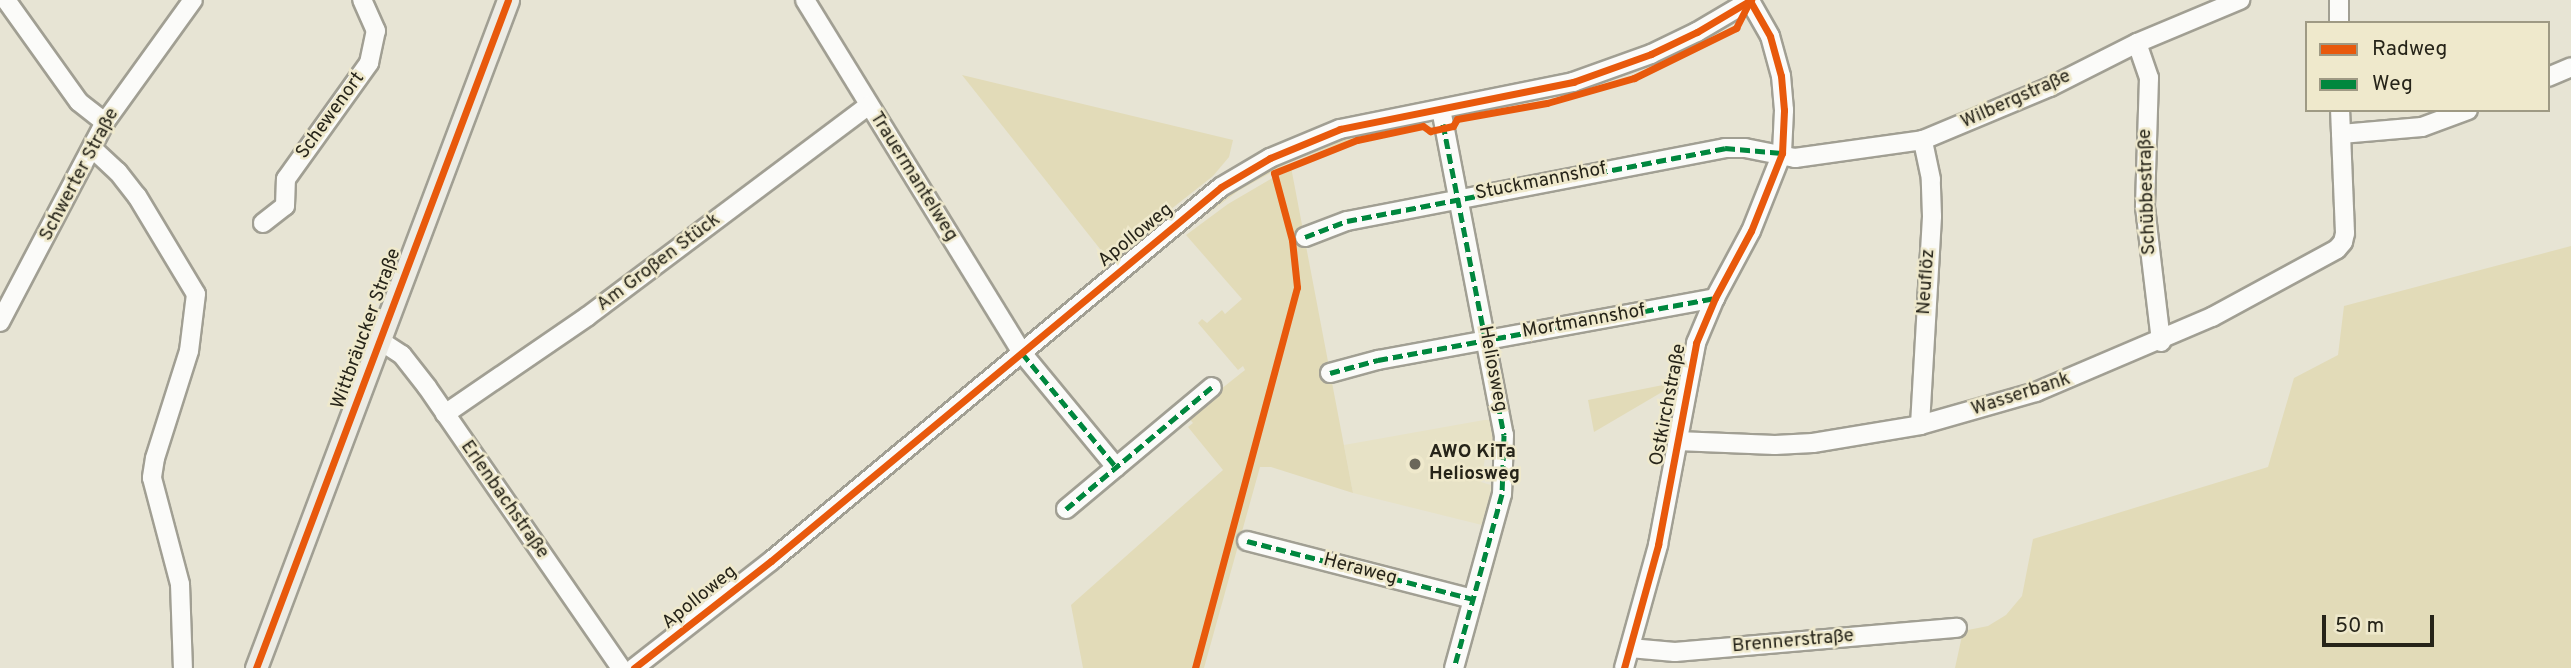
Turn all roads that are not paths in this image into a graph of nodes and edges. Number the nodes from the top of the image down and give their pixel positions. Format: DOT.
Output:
graph roads {
  1 [pos="193,0"];
  2 [pos="362,0"];
  3 [pos="508,0"];
  4 [pos="806,0"];
  5 [pos="1750,0"];
  6 [pos="2240,0"];
  7 [pos="2339,0"];
  8 [pos="4,4"];
  9 [pos="2339,21"];
  10 [pos="2137,43"];
  11 [pos="2571,68"];
  12 [pos="2550,76"];
  13 [pos="869,105"];
  14 [pos="1441,109"];
  15 [pos="2340,112"];
  16 [pos="2463,112"];
  17 [pos="105,122"];
  18 [pos="2341,134"];
  19 [pos="1923,141"];
  20 [pos="92,148"];
  21 [pos="1782,153"];
  22 [pos="1459,198"];
  23 [pos="263,223"];
  24 [pos="1305,237"];
  25 [pos="1715,298"];
  26 [pos="0,322"];
  27 [pos="379,340"];
  28 [pos="1486,340"];
  29 [pos="2161,342"];
  30 [pos="1022,353"];
  31 [pos="1330,373"];
  32 [pos="1212,387"];
  33 [pos="445,414"];
  34 [pos="1920,425"];
  35 [pos="1677,440"];
  36 [pos="1116,467"];
  37 [pos="1066,509"];
  38 [pos="1247,541"];
  39 [pos="1473,599"];
  40 [pos="1957,628"];
  41 [pos="1630,648"];
  42 [pos="183,668"];
  43 [pos="256,668"];
  44 [pos="621,668"];
  45 [pos="634,668"];
  46 [pos="1454,668"];
  47 [pos="1624,668"];
  1 -- 17 [label="street, Schwerter Straße"];
  2 -- 23 [label="street, Schewenort"];
  3 -- 27 [label="main road, Wittbräucker Straße"];
  4 -- 13 [label="street, Trauermantelweg"];
  5 -- 14 [label="street, Apolloweg"];
  5 -- 21 [label="street, Ostkirchstraße"];
  6 -- 10 [label="street, Wilbergstraße"];
  7 -- 9 [label="street"];
  8 -- 17 [label="street"];
  10 -- 19 [label="street, Wilbergstraße"];
  10 -- 29 [label="street, Schübbestraße"];
  11 -- 12 [label="street"];
  13 -- 30 [label="street, Trauermantelweg"];
  13 -- 33 [label="street, Am Großen Stück"];
  14 -- 22 [label="street, Heliosweg"];
  14 -- 30 [label="street, Apolloweg"];
  15 -- 18 [label="street"];
  16 -- 18 [label="street"];
  17 -- 20 [label="street, Schwerter Straße"];
  18 -- 29 [label="street, Wasserbank"];
  19 -- 21 [label="street, Wilbergstraße"];
  19 -- 34 [label="street, Neuflöz"];
  20 -- 26 [label="street, Schwerter Straße"];
  20 -- 42 [label="street"];
  21 -- 22 [label="street, Stuckmannshof"];
  21 -- 25 [label="street, Ostkirchstraße"];
  22 -- 24 [label="street, Stuckmannshof"];
  22 -- 28 [label="street, Heliosweg"];
  25 -- 28 [label="street, Mortmannshof"];
  25 -- 35 [label="street, Ostkirchstraße"];
  27 -- 33 [label="street, Erlenbachstraße"];
  27 -- 43 [label="main road, Wittbräucker Straße"];
  28 -- 31 [label="street, Mortmannshof"];
  28 -- 39 [label="street, Heliosweg"];
  29 -- 34 [label="street, Wasserbank"];
  30 -- 36 [label="street, Trauermantelweg"];
  30 -- 45 [label="street, Apolloweg"];
  32 -- 36 [label="street"];
  33 -- 44 [label="street, Erlenbachstraße"];
  34 -- 35 [label="street, Wasserbank"];
  35 -- 41 [label="street, Ostkirchstraße"];
  36 -- 37 [label="street"];
  38 -- 39 [label="street, Heraweg"];
  39 -- 46 [label="street, Heliosweg"];
  40 -- 41 [label="street, Brennerstraße"];
  41 -- 47 [label="street, Ostkirchstraße"];
}
